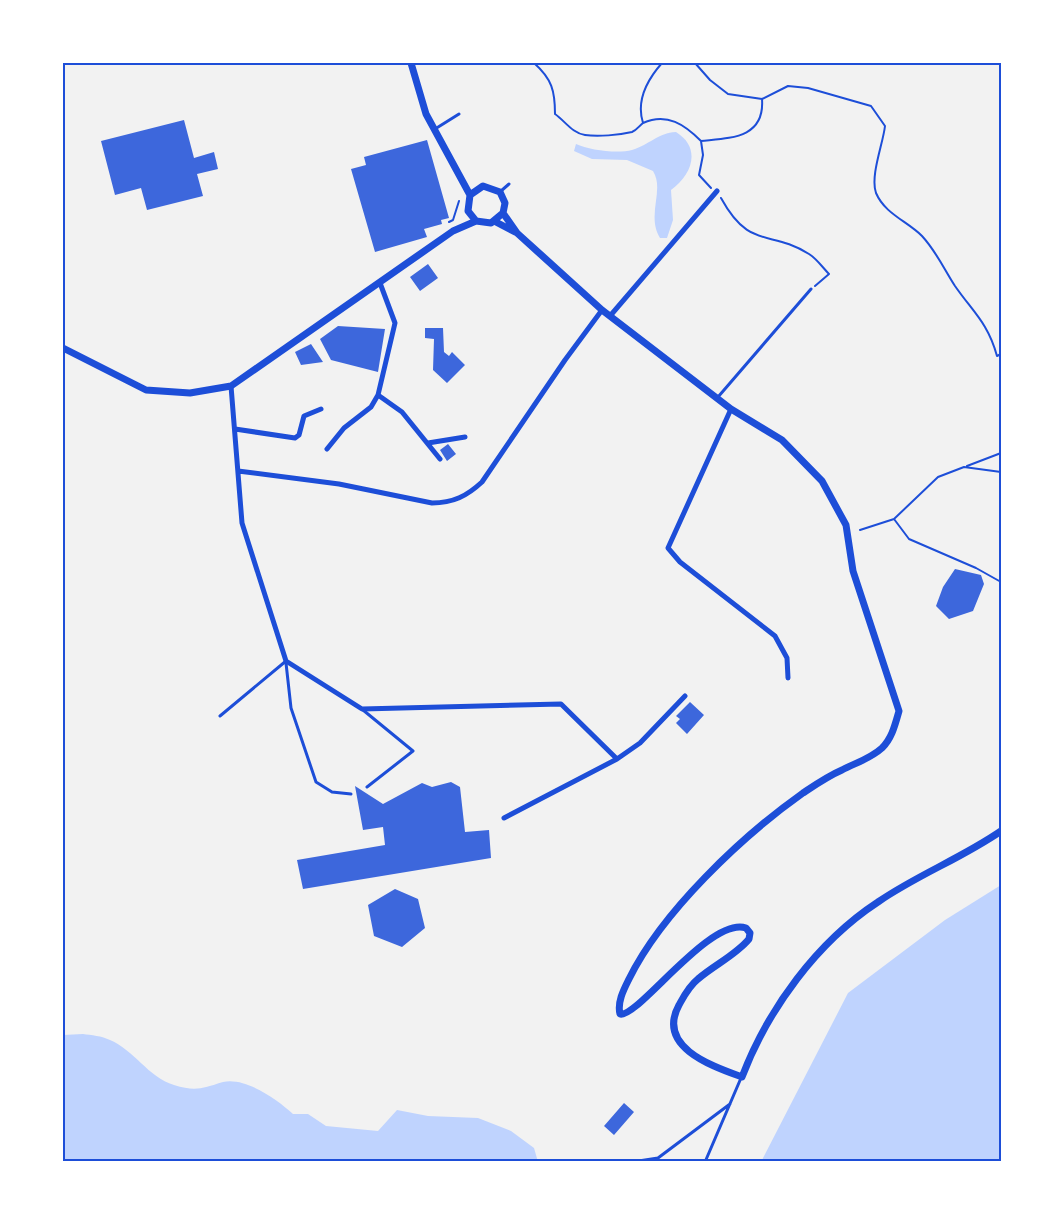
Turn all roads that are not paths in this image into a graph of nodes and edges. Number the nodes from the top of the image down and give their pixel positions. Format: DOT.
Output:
graph roads {
  1 [pos="411,63"];
  2 [pos="459,114"];
  3 [pos="435,129"];
  4 [pos="460,173"];
  5 [pos="509,184"];
  6 [pos="477,188"];
  7 [pos="500,192"];
  8 [pos="717,192"];
  9 [pos="470,195"];
  10 [pos="468,211"];
  11 [pos="502,213"];
  12 [pos="476,221"];
  13 [pos="495,221"];
  14 [pos="454,230"];
  15 [pos="517,233"];
  16 [pos="380,283"];
  17 [pos="811,289"];
  18 [pos="602,310"];
  19 [pos="610,316"];
  20 [pos="63,348"];
  21 [pos="231,386"];
  22 [pos="378,395"];
  23 [pos="717,398"];
  24 [pos="321,409"];
  25 [pos="731,409"];
  26 [pos="235,429"];
  27 [pos="465,437"];
  28 [pos="428,443"];
  29 [pos="327,449"];
  30 [pos="440,459"];
  31 [pos="238,471"];
  32 [pos="286,661"];
  33 [pos="788,678"];
  34 [pos="685,696"];
  35 [pos="362,709"];
  36 [pos="220,716"];
  37 [pos="617,759"];
  38 [pos="367,787"];
  39 [pos="351,794"];
  40 [pos="504,818"];
  41 [pos="1001,831"];
  42 [pos="742,1077"];
  43 [pos="730,1104"];
  44 [pos="632,1162"];
  45 [pos="705,1162"];
  1 -- 3 [label="street"];
  2 -- 3 [label="lane"];
  3 -- 4 [label="street"];
  4 -- 6 [label="street"];
  4 -- 9 [label="street"];
  5 -- 7 [label="lane"];
  6 -- 7 [label="street"];
  6 -- 9 [label="street"];
  7 -- 11 [label="street"];
  8 -- 19 [label="street"];
  9 -- 10 [label="street"];
  10 -- 12 [label="street"];
  10 -- 14 [label="street"];
  11 -- 13 [label="street"];
  11 -- 15 [label="street"];
  12 -- 13 [label="street"];
  12 -- 14 [label="street"];
  13 -- 15 [label="street"];
  14 -- 16 [label="street"];
  15 -- 18 [label="street"];
  16 -- 21 [label="street"];
  16 -- 22 [label="street"];
  17 -- 23 [label="lane"];
  18 -- 19 [label="street"];
  18 -- 31 [label="street"];
  19 -- 23 [label="street"];
  20 -- 21 [label="street"];
  21 -- 26 [label="street"];
  22 -- 28 [label="street"];
  22 -- 29 [label="street"];
  23 -- 25 [label="street"];
  24 -- 26 [label="street"];
  25 -- 33 [label="street"];
  25 -- 42 [label="street"];
  26 -- 31 [label="street"];
  27 -- 28 [label="street"];
  28 -- 30 [label="street"];
  31 -- 32 [label="street"];
  32 -- 35 [label="street"];
  32 -- 36 [label="lane"];
  32 -- 39 [label="lane"];
  34 -- 37 [label="street"];
  35 -- 37 [label="street"];
  35 -- 38 [label="lane"];
  37 -- 40 [label="street"];
  41 -- 42 [label="street"];
  42 -- 43 [label="lane"];
  43 -- 44 [label="lane"];
  43 -- 45 [label="lane"];
}
